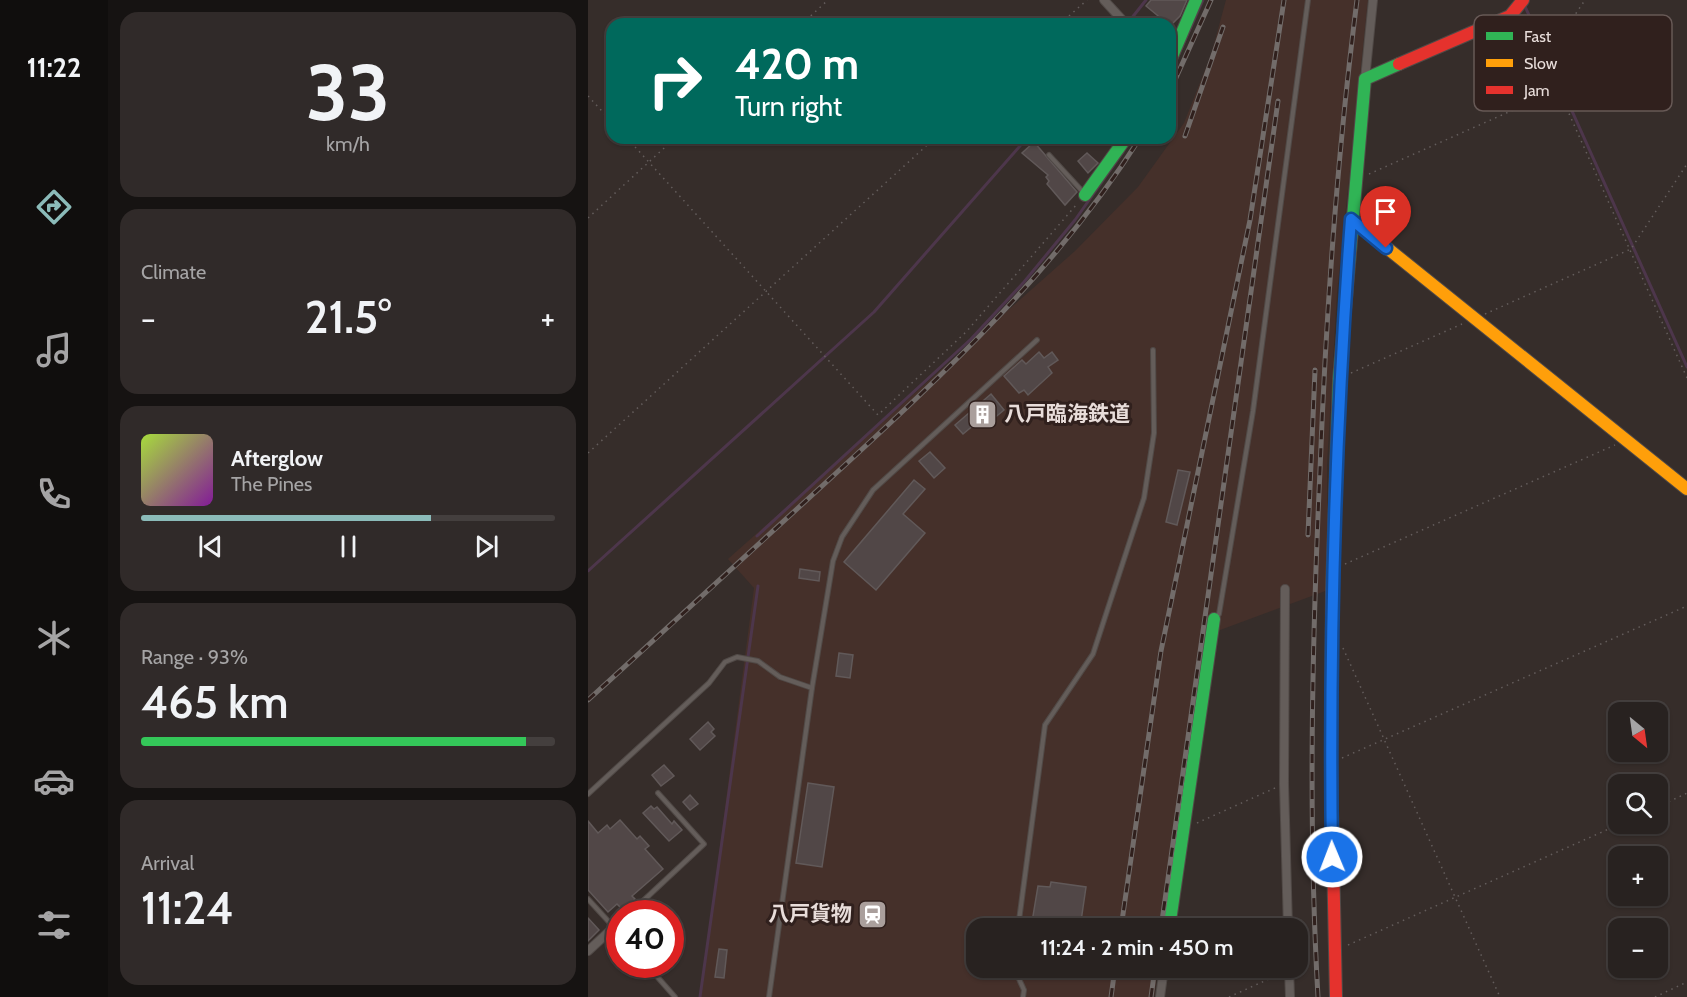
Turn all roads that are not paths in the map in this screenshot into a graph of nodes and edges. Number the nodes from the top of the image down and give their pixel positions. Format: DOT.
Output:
graph roads {
  1 [pos="1104,0"];
  2 [pos="1197,0"];
  3 [pos="1308,0"];
  4 [pos="1373,0"];
  5 [pos="1522,3"];
  6 [pos="1511,15"];
  7 [pos="1120,18"];
  8 [pos="1474,32"];
  9 [pos="1176,47"];
  10 [pos="1365,79"];
  11 [pos="1122,144"];
  12 [pos="1049,155"];
  13 [pos="1085,195"];
  14 [pos="1351,219"];
  15 [pos="1037,340"];
  16 [pos="1153,350"];
  17 [pos="1687,489"];
  18 [pos="1285,588"];
  19 [pos="1214,619"];
  20 [pos="812,688"];
  21 [pos="658,793"];
  22 [pos="588,794"];
  23 [pos="588,899"];
  24 [pos="644,900"];
  25 [pos="606,916"];
  26 [pos="1019,918"];
  27 [pos="1171,918"];
  28 [pos="1288,918"];
  29 [pos="606,937"];
  30 [pos="588,951"];
  31 [pos="658,978"];
  32 [pos="1019,978"];
  33 [pos="1163,978"];
  34 [pos="1289,978"];
  35 [pos="675,997"];
  36 [pos="769,997"];
  37 [pos="1023,997"];
  38 [pos="1160,997"];
  39 [pos="1290,997"];
  40 [pos="1336,997"];
  1 -- 7 [label="street"];
  2 -- 9 [label="street"];
  3 -- 19 [label="lane"];
  4 -- 10 [label="street"];
  5 -- 6 [label="street"];
  8 -- 10 [label="street"];
  10 -- 14 [label="street"];
  11 -- 13 [label="street"];
  12 -- 13 [label="lane"];
  14 -- 17 [label="street"];
  14 -- 40 [label="street"];
  15 -- 20 [label="lane"];
  16 -- 26 [label="lane"];
  18 -- 28 [label="street"];
  19 -- 27 [label="street"];
  20 -- 22 [label="lane"];
  20 -- 36 [label="lane"];
  21 -- 24 [label="lane"];
  23 -- 25 [label="lane"];
  29 -- 30 [label="street"];
  31 -- 35 [label="lane"];
  32 -- 37 [label="lane"];
  33 -- 38 [label="street"];
  34 -- 39 [label="street"];
}
